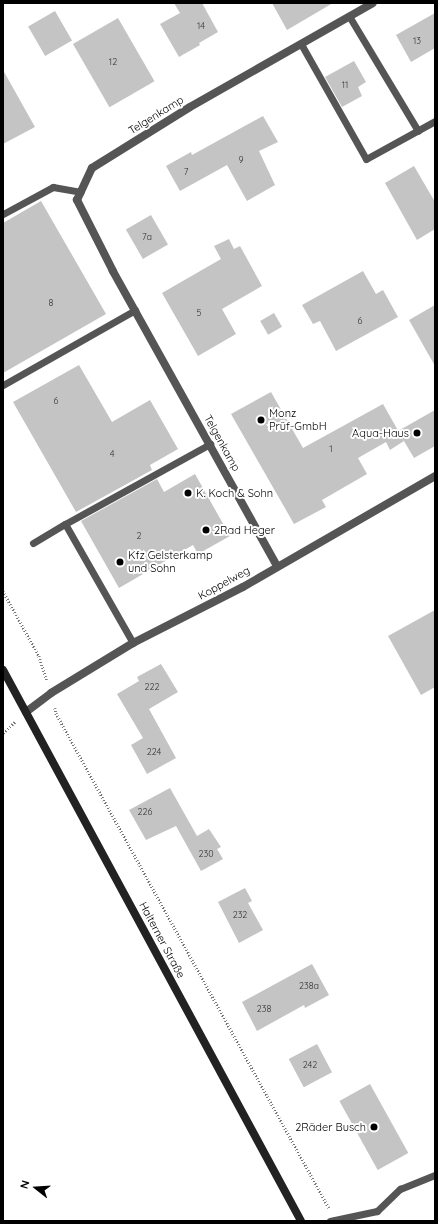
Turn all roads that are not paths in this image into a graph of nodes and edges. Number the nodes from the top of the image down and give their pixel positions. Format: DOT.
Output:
graph roads {
  1 [pos="373,3"];
  2 [pos="349,16"];
  3 [pos="301,44"];
  4 [pos="435,121"];
  5 [pos="418,131"];
  6 [pos="81,192"];
  7 [pos="3,214"];
  8 [pos="135,310"];
  9 [pos="3,385"];
  10 [pos="210,444"];
  11 [pos="435,476"];
  12 [pos="65,524"];
  13 [pos="34,543"];
  14 [pos="277,566"];
  15 [pos="133,643"];
  16 [pos="3,670"];
  17 [pos="26,712"];
  18 [pos="435,1175"];
  19 [pos="301,1221"];
  20 [pos="330,1221"];
  1 -- 2 [label="street, Telgenkamp"];
  2 -- 3 [label="street, Telgenkamp"];
  2 -- 5 [label="lane"];
  3 -- 5 [label="lane"];
  3 -- 6 [label="street, Telgenkamp"];
  4 -- 5 [label="lane"];
  6 -- 7 [label="lane"];
  6 -- 8 [label="street, Telgenkamp"];
  8 -- 9 [label="lane"];
  8 -- 10 [label="street, Telgenkamp"];
  10 -- 12 [label="lane"];
  10 -- 14 [label="street, Telgenkamp"];
  11 -- 14 [label="street, Koppelweg"];
  12 -- 13 [label="lane"];
  12 -- 15 [label="lane"];
  14 -- 15 [label="street, Koppelweg"];
  15 -- 17 [label="street, Koppelweg"];
  16 -- 17 [label="main road, Halterner Straße"];
  17 -- 19 [label="main road, Halterner Straße"];
  18 -- 20 [label="lane"];
}
